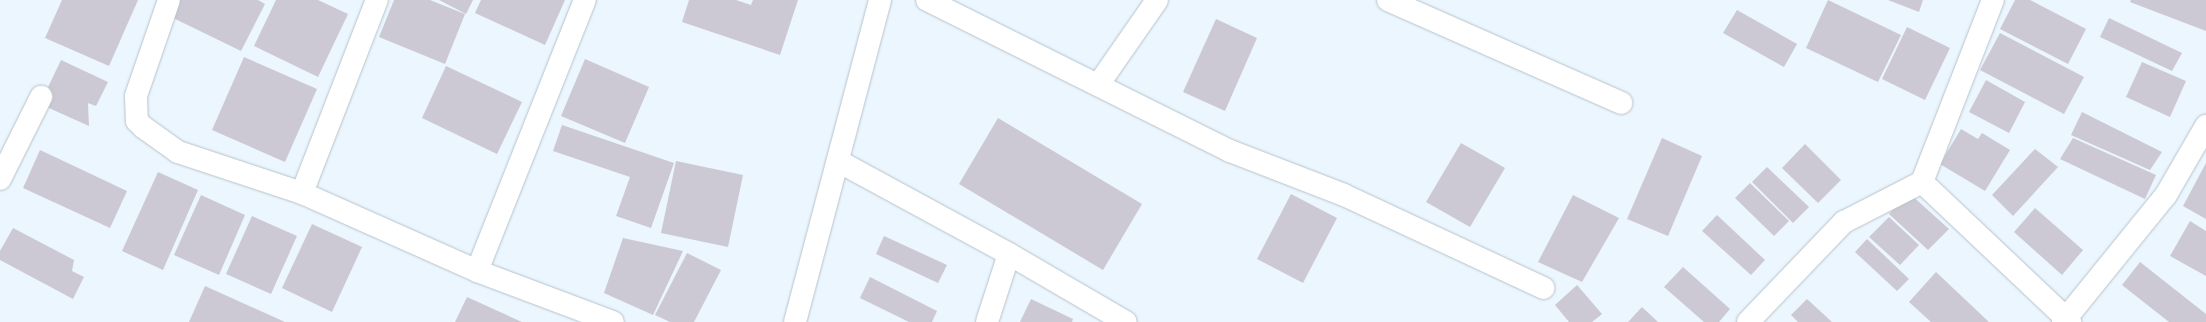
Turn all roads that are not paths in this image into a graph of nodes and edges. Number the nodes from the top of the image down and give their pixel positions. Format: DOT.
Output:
graph roads {
  1 [pos="169,0"];
  2 [pos="377,0"];
  3 [pos="585,0"];
  4 [pos="880,0"];
  5 [pos="927,0"];
  6 [pos="1157,0"];
  7 [pos="1388,0"];
  8 [pos="1993,0"];
  9 [pos="1098,85"];
  10 [pos="41,97"];
  11 [pos="1621,103"];
  12 [pos="2206,126"];
  13 [pos="838,161"];
  14 [pos="0,179"];
  15 [pos="1922,182"];
  16 [pos="302,193"];
  17 [pos="1009,254"];
  18 [pos="477,271"];
  19 [pos="1543,288"];
  20 [pos="2066,321"];
  21 [pos="613,322"];
  22 [pos="795,322"];
  23 [pos="987,322"];
  24 [pos="1126,322"];
  25 [pos="1748,322"];
  1 -- 16 [label="main road"];
  2 -- 16 [label="main road"];
  3 -- 18 [label="main road"];
  4 -- 13 [label="main road"];
  5 -- 9 [label="main road"];
  6 -- 9 [label="main road"];
  7 -- 11 [label="main road"];
  8 -- 15 [label="main road"];
  9 -- 19 [label="main road"];
  10 -- 14 [label="main road"];
  12 -- 20 [label="main road"];
  13 -- 17 [label="main road"];
  13 -- 22 [label="main road"];
  15 -- 20 [label="main road"];
  15 -- 25 [label="main road"];
  16 -- 18 [label="main road"];
  17 -- 23 [label="main road"];
  17 -- 24 [label="main road"];
  18 -- 21 [label="main road"];
}
